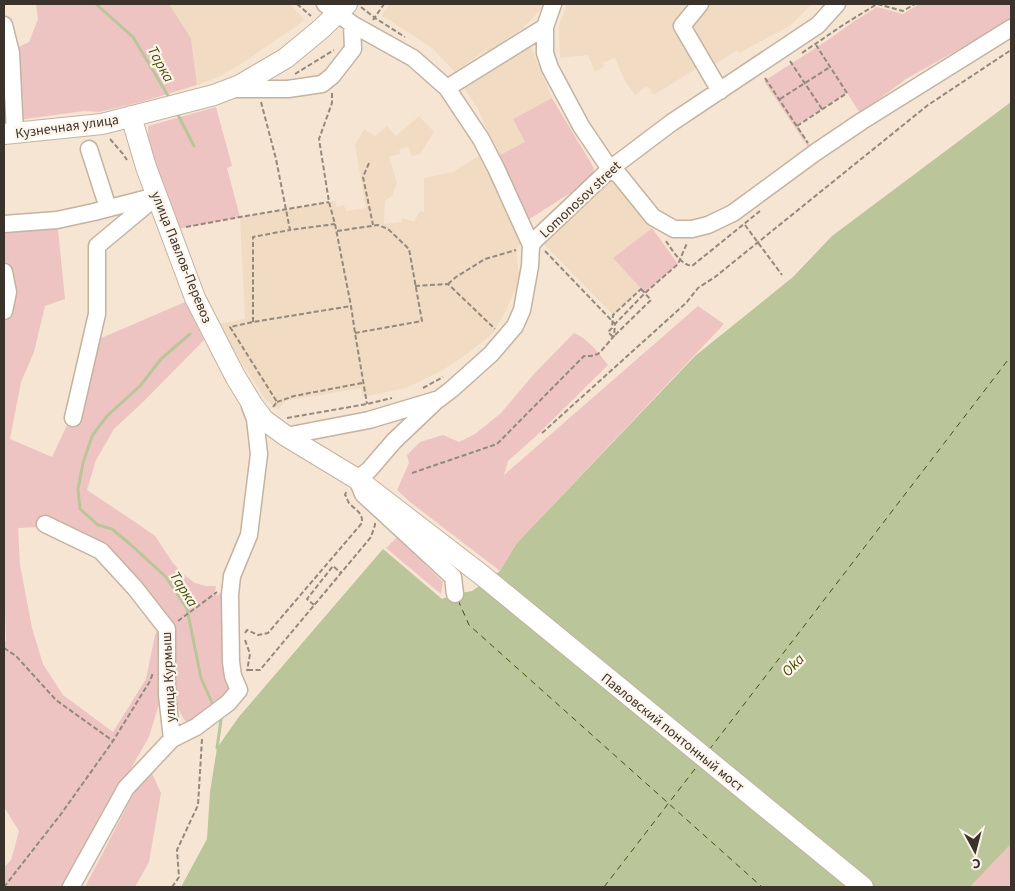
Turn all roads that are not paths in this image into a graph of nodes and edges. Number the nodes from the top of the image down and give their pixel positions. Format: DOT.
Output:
graph roads {
  1 [pos="553,4"];
  2 [pos="700,4"];
  3 [pos="837,4"];
  4 [pos="346,19"];
  5 [pos="4,25"];
  6 [pos="545,27"];
  7 [pos="1011,28"];
  8 [pos="447,88"];
  9 [pos="720,91"];
  10 [pos="222,92"];
  11 [pos="140,114"];
  12 [pos="10,133"];
  13 [pos="89,149"];
  14 [pos="610,169"];
  15 [pos="157,196"];
  16 [pos="108,208"];
  17 [pos="4,224"];
  18 [pos="535,250"];
  19 [pos="4,272"];
  20 [pos="4,311"];
  21 [pos="245,392"];
  22 [pos="439,399"];
  23 [pos="73,418"];
  24 [pos="286,427"];
  25 [pos="352,484"];
  26 [pos="45,524"];
  27 [pos="455,594"];
  28 [pos="172,739"];
  29 [pos="71,887"];
  30 [pos="864,887"];
  1 -- 6 [label="street"];
  2 -- 9 [label="street"];
  3 -- 9 [label="street, Lomonosov street"];
  4 -- 8 [label="street"];
  4 -- 10 [label="main road, Кузнечная улица"];
  4 -- 10 [label="street"];
  5 -- 12 [label="street"];
  6 -- 8 [label="street"];
  6 -- 14 [label="street"];
  7 -- 14 [label="street"];
  8 -- 18 [label="street"];
  9 -- 14 [label="street, Lomonosov street"];
  10 -- 11 [label="main road, Кузнечная улица"];
  11 -- 12 [label="main road, Кузнечная улица"];
  11 -- 15 [label="main road, улица Павлов-Перевоз"];
  13 -- 16 [label="street"];
  14 -- 18 [label="street, Lomonosov street"];
  15 -- 16 [label="street"];
  15 -- 21 [label="main road, улица Павлов-Перевоз"];
  15 -- 23 [label="street"];
  16 -- 17 [label="street"];
  18 -- 22 [label="street"];
  19 -- 20 [label="street"];
  21 -- 24 [label="main road, улица Павлов-Перевоз"];
  21 -- 28 [label="street, улица Павлов-Перевоз"];
  22 -- 24 [label="street"];
  22 -- 25 [label="street"];
  24 -- 25 [label="main road, улица Павлов-Перевоз"];
  25 -- 27 [label="street"];
  25 -- 30 [label="main road, Павловский понтонный мост"];
  26 -- 28 [label="street, улица Курмыш"];
  28 -- 29 [label="street"];
}
